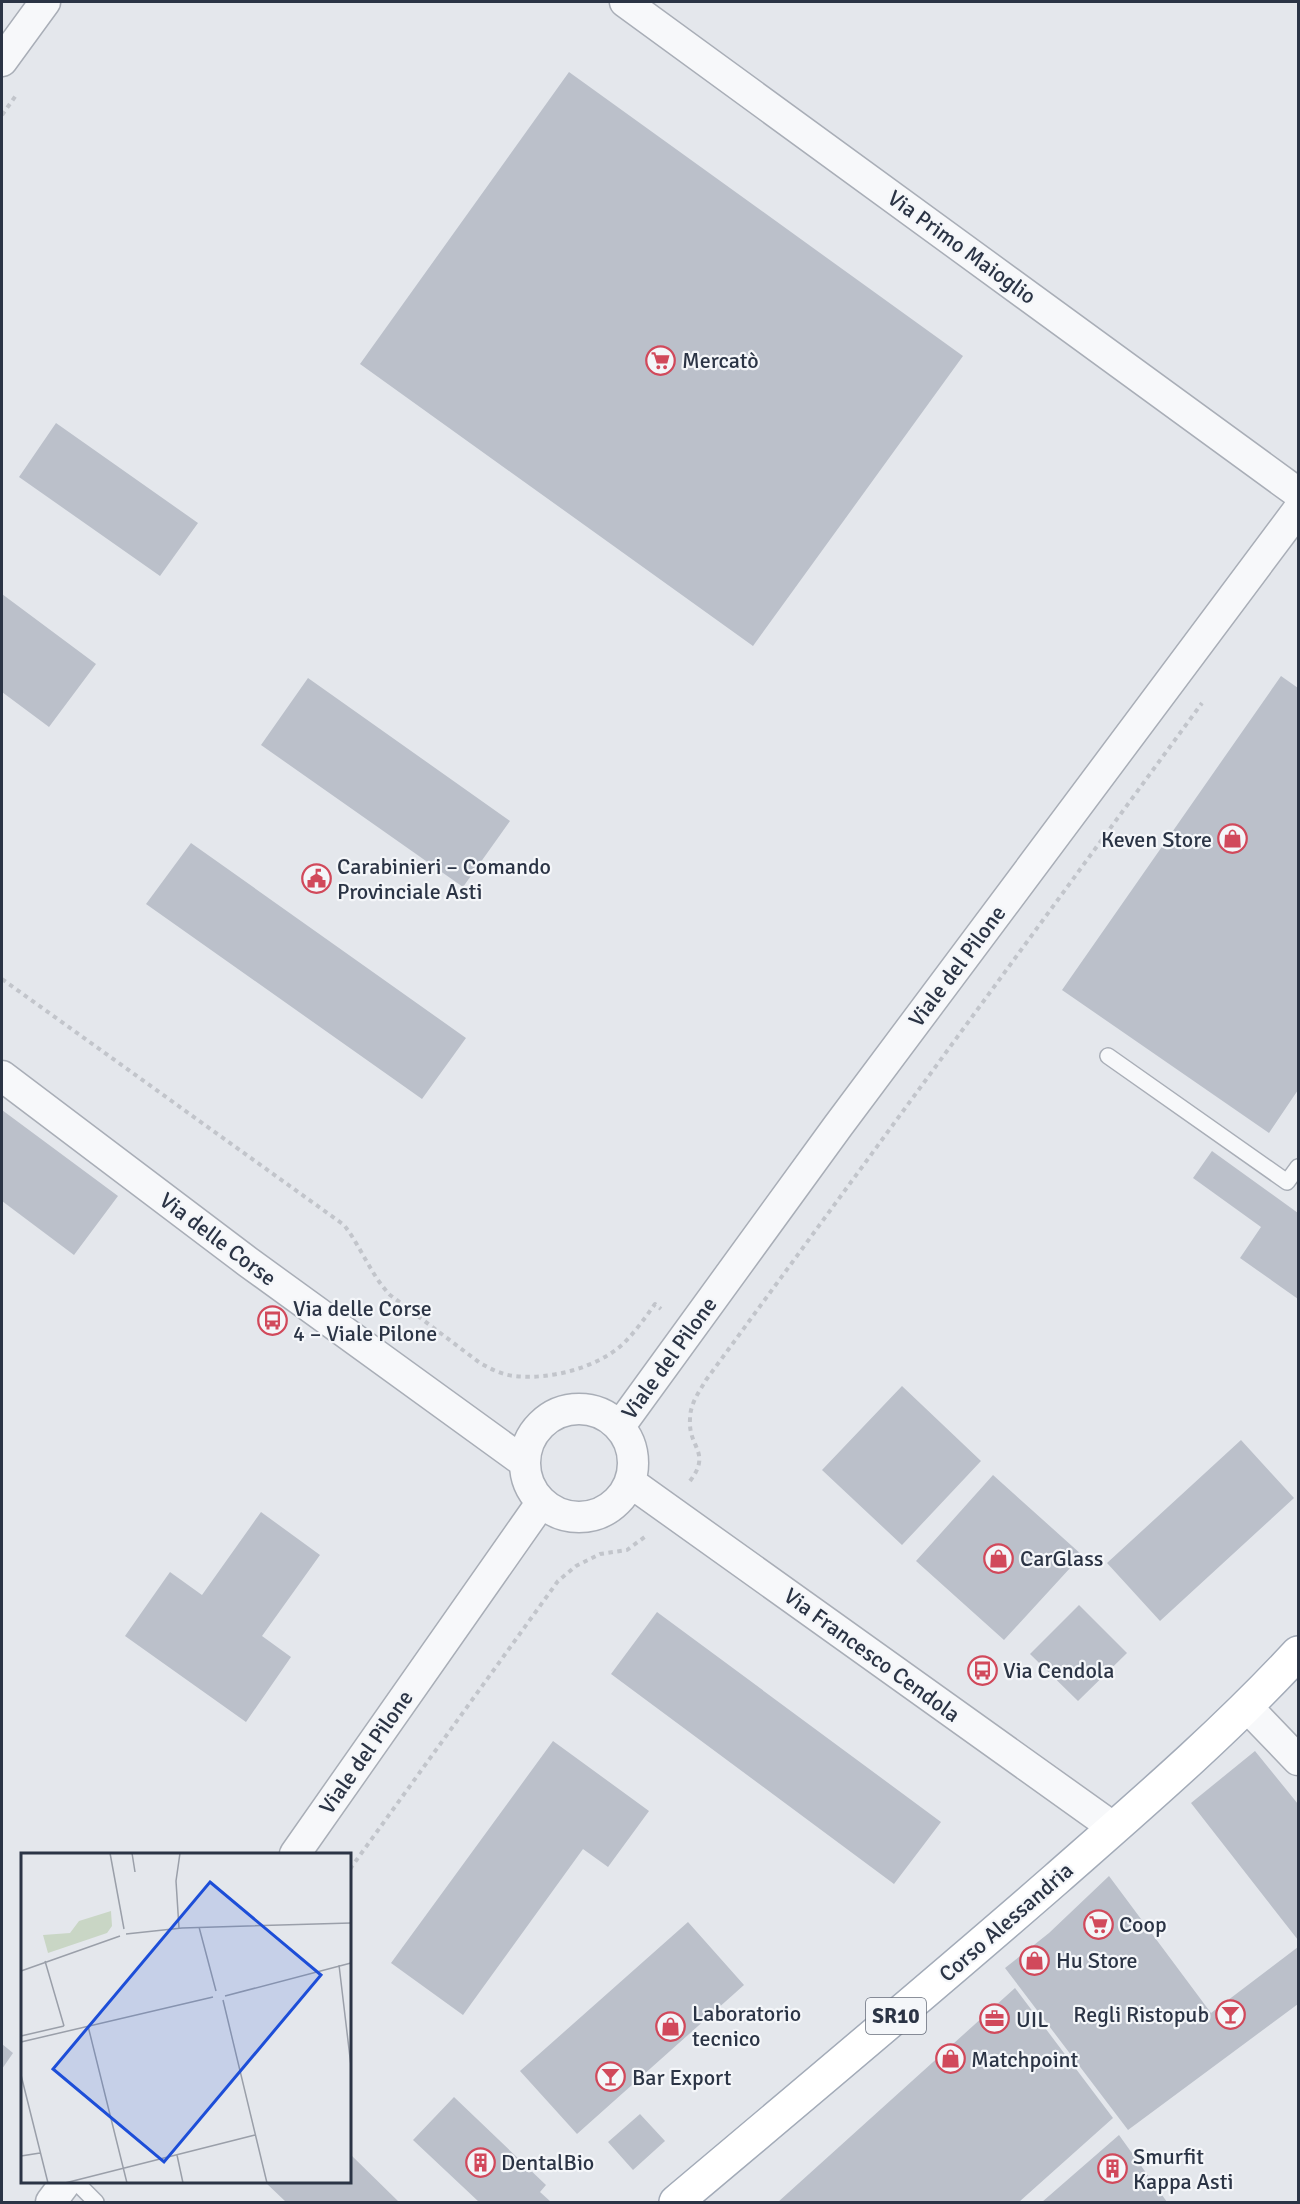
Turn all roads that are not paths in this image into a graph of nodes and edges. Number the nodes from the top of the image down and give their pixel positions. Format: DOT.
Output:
graph roads {
  1 [pos="45,2"];
  2 [pos="625,2"];
  3 [pos="2,61"];
  4 [pos="1299,492"];
  5 [pos="1299,510"];
  6 [pos="1108,1056"];
  7 [pos="2,1076"];
  8 [pos="1299,1167"];
  9 [pos="620,1426"];
  10 [pos="524,1462"];
  11 [pos="630,1482"];
  12 [pos="541,1503"];
  13 [pos="1299,1653"];
  14 [pos="1247,1707"];
  15 [pos="1299,1760"];
  16 [pos="1114,1828"];
  17 [pos="296,1853"];
  18 [pos="65,2183"];
  19 [pos="78,2183"];
  20 [pos="51,2202"];
  21 [pos="96,2202"];
  22 [pos="676,2202"];
  1 -- 3 [label="street"];
  2 -- 4 [label="street, Via Primo Maioglio"];
  5 -- 9 [label="street, Viale del Pilone"];
  6 -- 8 [label="lane"];
  7 -- 10 [label="street, Via delle Corse"];
  9 -- 10 [label="street, Viale del Pilone"];
  9 -- 11 [label="street, Viale del Pilone"];
  10 -- 12 [label="street"];
  11 -- 12 [label="street"];
  11 -- 16 [label="street, Via Francesco Cendola"];
  12 -- 17 [label="street, Viale del Pilone"];
  13 -- 14 [label="main road, Corso Alessandria / SR10"];
  14 -- 15 [label="street"];
  14 -- 16 [label="main road, Corso Alessandria / SR10"];
  16 -- 22 [label="main road, Corso Alessandria / SR10"];
  18 -- 20 [label="street"];
  19 -- 21 [label="lane"];
}
